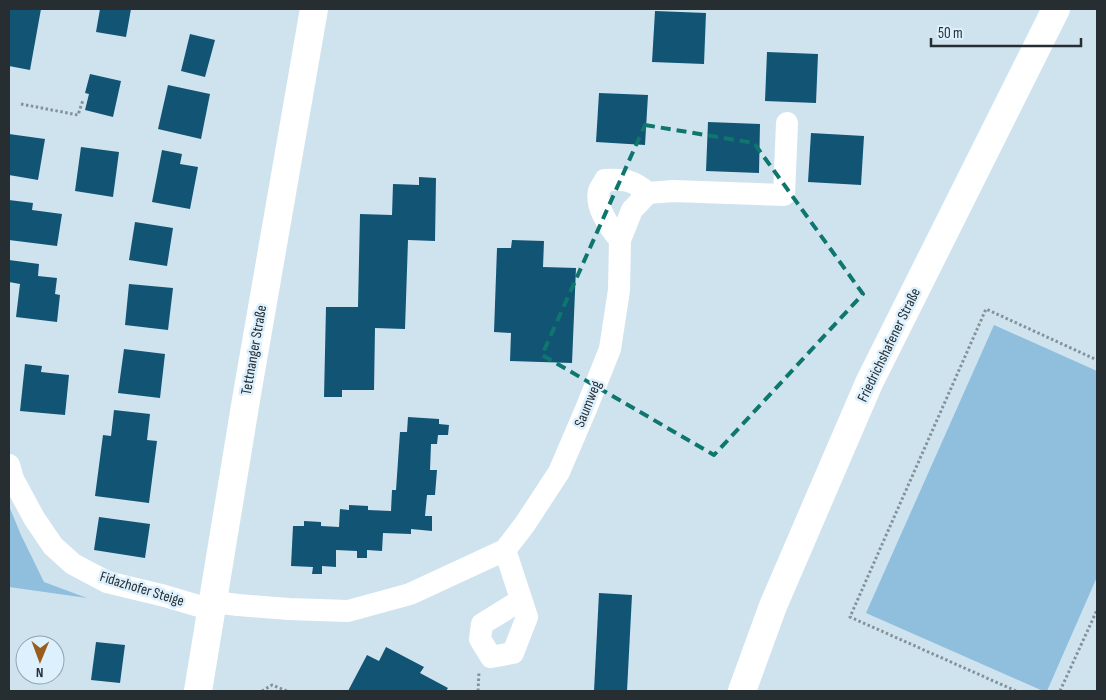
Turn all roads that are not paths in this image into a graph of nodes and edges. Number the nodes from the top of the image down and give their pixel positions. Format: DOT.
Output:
graph roads {
  1 [pos="314,9"];
  2 [pos="1056,9"];
  3 [pos="787,123"];
  4 [pos="648,194"];
  5 [pos="620,240"];
  6 [pos="9,464"];
  7 [pos="505,550"];
  8 [pos="521,600"];
  9 [pos="213,606"];
  10 [pos="198,691"];
  11 [pos="742,691"];
  1 -- 9 [label="main road, Tettnanger Straße"];
  2 -- 11 [label="main road, Friedrichshafener Straße"];
  3 -- 4 [label="street"];
  4 -- 5 [label="street, Saumweg"];
  4 -- 5 [label="street"];
  5 -- 7 [label="street, Saumweg"];
  6 -- 9 [label="street, Fidazhofer Steige"];
  7 -- 8 [label="street"];
  7 -- 9 [label="street, Saumweg"];
  9 -- 10 [label="main road, Tettnanger Straße"];
}
